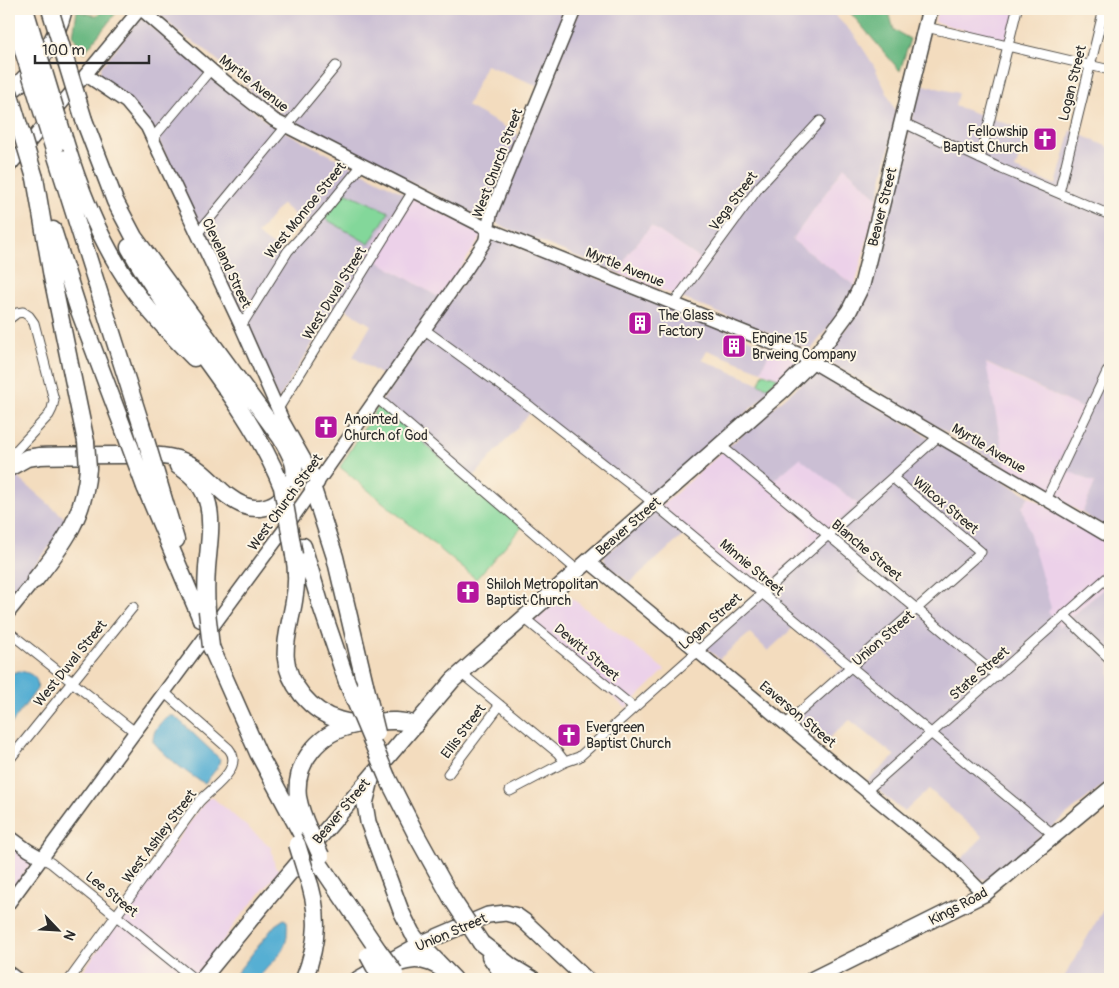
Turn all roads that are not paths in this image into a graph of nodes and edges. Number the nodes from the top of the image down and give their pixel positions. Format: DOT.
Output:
graph roads {
  1 [pos="10,9"];
  2 [pos="19,9"];
  3 [pos="24,9"];
  4 [pos="50,9"];
  5 [pos="64,9"];
  6 [pos="140,9"];
  7 [pos="575,9"];
  8 [pos="930,9"];
  9 [pos="1017,9"];
  10 [pos="1104,9"];
  11 [pos="9,21"];
  12 [pos="926,27"];
  13 [pos="1008,45"];
  14 [pos="1090,65"];
  15 [pos="336,66"];
  16 [pos="211,69"];
  17 [pos="1110,70"];
  18 [pos="86,75"];
  19 [pos="9,92"];
  20 [pos="84,120"];
  21 [pos="820,122"];
  22 [pos="902,122"];
  23 [pos="286,126"];
  24 [pos="153,138"];
  25 [pos="60,147"];
  26 [pos="980,159"];
  27 [pos="362,165"];
  28 [pos="9,167"];
  29 [pos="35,178"];
  30 [pos="413,191"];
  31 [pos="1060,193"];
  32 [pos="1110,215"];
  33 [pos="488,229"];
  34 [pos="197,234"];
  35 [pos="674,303"];
  36 [pos="9,318"];
  37 [pos="240,326"];
  38 [pos="425,330"];
  39 [pos="812,361"];
  40 [pos="1108,372"];
  41 [pos="377,398"];
  42 [pos="236,404"];
  43 [pos="278,409"];
  44 [pos="939,436"];
  45 [pos="720,445"];
  46 [pos="143,455"];
  47 [pos="9,458"];
  48 [pos="9,468"];
  49 [pos="893,478"];
  50 [pos="152,485"];
  51 [pos="315,486"];
  52 [pos="1046,500"];
  53 [pos="654,503"];
  54 [pos="828,535"];
  55 [pos="1110,538"];
  56 [pos="298,550"];
  57 [pos="981,552"];
  58 [pos="583,566"];
  59 [pos="1110,575"];
  60 [pos="35,580"];
  61 [pos="762,594"];
  62 [pos="133,607"];
  63 [pos="916,609"];
  64 [pos="9,612"];
  65 [pos="204,615"];
  66 [pos="1064,615"];
  67 [pos="524,618"];
  68 [pos="9,632"];
  69 [pos="698,650"];
  70 [pos="1110,659"];
  71 [pos="851,666"];
  72 [pos="461,673"];
  73 [pos="997,676"];
  74 [pos="72,682"];
  75 [pos="165,693"];
  76 [pos="500,705"];
  77 [pos="633,707"];
  78 [pos="372,722"];
  79 [pos="786,724"];
  80 [pos="415,725"];
  81 [pos="135,732"];
  82 [pos="930,734"];
  83 [pos="9,760"];
  84 [pos="565,762"];
  85 [pos="448,774"];
  86 [pos="385,780"];
  87 [pos="1110,789"];
  88 [pos="866,790"];
  89 [pos="510,791"];
  90 [pos="9,836"];
  91 [pos="1055,836"];
  92 [pos="303,837"];
  93 [pos="42,858"];
  94 [pos="315,863"];
  95 [pos="984,894"];
  96 [pos="9,903"];
  97 [pos="116,916"];
  98 [pos="481,943"];
  99 [pos="420,944"];
  100 [pos="373,953"];
  101 [pos="9,973"];
  102 [pos="449,975"];
  103 [pos="380,977"];
  104 [pos="825,977"];
  105 [pos="17,979"];
  106 [pos="70,979"];
  107 [pos="194,979"];
  108 [pos="202,979"];
  109 [pos="304,979"];
  110 [pos="506,979"];
  111 [pos="532,979"];
  112 [pos="586,979"];
  1 -- 25 [label="highway, bridge"];
  2 -- 11 [label="street"];
  3 -- 25 [label="highway, bridge"];
  4 -- 20 [label="highway, bridge"];
  5 -- 19 [label="highway"];
  6 -- 16 [label="street, Myrtle Avenue"];
  6 -- 18 [label="street"];
  7 -- 33 [label="street, West Church Street"];
  8 -- 12 [label="main road, Beaver Street"];
  9 -- 13 [label="street"];
  10 -- 14 [label="street, Logan Street"];
  12 -- 13 [label="street"];
  12 -- 22 [label="main road, Beaver Street"];
  13 -- 14 [label="street"];
  13 -- 26 [label="street"];
  14 -- 17 [label="street"];
  14 -- 31 [label="street, Logan Street"];
  15 -- 23 [label="street"];
  16 -- 23 [label="street, Myrtle Avenue"];
  16 -- 24 [label="street"];
  18 -- 24 [label="street, Cleveland Street"];
  18 -- 28 [label="street"];
  19 -- 29 [label="highway, bridge"];
  20 -- 42 [label="highway"];
  20 -- 46 [label="highway"];
  21 -- 35 [label="street, Vega Street"];
  22 -- 26 [label="street"];
  22 -- 39 [label="main road, Beaver Street"];
  23 -- 27 [label="street, Myrtle Avenue"];
  23 -- 34 [label="street"];
  24 -- 34 [label="street, Cleveland Street"];
  25 -- 42 [label="highway"];
  25 -- 50 [label="highway, bridge"];
  26 -- 31 [label="street"];
  27 -- 30 [label="street, Myrtle Avenue"];
  27 -- 37 [label="street, West Monroe Street"];
  29 -- 50 [label="highway, bridge"];
  29 -- 60 [label="highway, bridge"];
  30 -- 33 [label="street, Myrtle Avenue"];
  30 -- 43 [label="street, West Duval Street"];
  31 -- 32 [label="street"];
  33 -- 35 [label="street, Myrtle Avenue"];
  33 -- 38 [label="street, West Church Street"];
  34 -- 37 [label="street, Cleveland Street"];
  35 -- 39 [label="street, Myrtle Avenue"];
  36 -- 47 [label="street"];
  37 -- 43 [label="street, Cleveland Street"];
  38 -- 41 [label="street, West Church Street"];
  38 -- 53 [label="street, Minnie Street"];
  39 -- 44 [label="street, Myrtle Avenue"];
  39 -- 45 [label="main road, Beaver Street"];
  40 -- 52 [label="street"];
  41 -- 51 [label="street, West Church Street"];
  41 -- 58 [label="street, Eaverson Street"];
  42 -- 56 [label="highway, bridge"];
  43 -- 51 [label="street, Cleveland Street"];
  44 -- 49 [label="street, Logan Street"];
  44 -- 52 [label="street, Myrtle Avenue"];
  45 -- 53 [label="main road, Beaver Street"];
  45 -- 54 [label="street, Blanche Street"];
  46 -- 48 [label="highway"];
  46 -- 65 [label="highway"];
  49 -- 54 [label="street, Logan Street"];
  49 -- 57 [label="street, Wilcox Street"];
  50 -- 65 [label="highway"];
  51 -- 75 [label="street, West Church Street"];
  51 -- 86 [label="highway, bridge"];
  52 -- 55 [label="street, Myrtle Avenue"];
  53 -- 58 [label="main road, Beaver Street"];
  53 -- 61 [label="street, Minnie Street"];
  54 -- 61 [label="street, Logan Street"];
  54 -- 63 [label="street, Blanche Street"];
  56 -- 78 [label="highway"];
  56 -- 86 [label="highway, bridge"];
  57 -- 63 [label="street, Union Street"];
  58 -- 67 [label="main road, Beaver Street"];
  58 -- 69 [label="street, Eaverson Street"];
  59 -- 66 [label="street, State Street"];
  60 -- 64 [label="street"];
  61 -- 69 [label="street, Logan Street"];
  61 -- 71 [label="street, Minnie Street"];
  62 -- 74 [label="street, West Duval Street"];
  63 -- 71 [label="street, Union Street"];
  63 -- 73 [label="street, Blanche Street"];
  65 -- 92 [label="highway, bridge"];
  66 -- 70 [label="street"];
  66 -- 73 [label="street, State Street"];
  67 -- 72 [label="main road, Beaver Street"];
  67 -- 77 [label="street, Dewitt Street"];
  68 -- 74 [label="street"];
  69 -- 77 [label="street, Logan Street"];
  69 -- 79 [label="street, Eaverson Street"];
  71 -- 79 [label="street, Union Street"];
  71 -- 82 [label="street, Minnie Street"];
  72 -- 76 [label="street"];
  72 -- 80 [label="main road, Beaver Street"];
  73 -- 82 [label="street, State Street"];
  74 -- 81 [label="street"];
  74 -- 83 [label="street, West Duval Street"];
  75 -- 81 [label="street, West Church Street"];
  75 -- 97 [label="street, West Ashley Street"];
  76 -- 84 [label="street"];
  76 -- 85 [label="street, Ellis Street"];
  77 -- 84 [label="street, Logan Street"];
  78 -- 80 [label="highway"];
  78 -- 92 [label="highway"];
  79 -- 88 [label="street, Eaverson Street"];
  80 -- 86 [label="main road, Beaver Street"];
  81 -- 93 [label="street, West Church Street"];
  82 -- 88 [label="street, State Street"];
  82 -- 91 [label="street, Minnie Street"];
  84 -- 89 [label="street, Logan Street"];
  86 -- 98 [label="highway, bridge"];
  86 -- 99 [label="main road"];
  86 -- 108 [label="main road, Beaver Street"];
  87 -- 91 [label="main road, Kings Road"];
  88 -- 95 [label="street, Eaverson Street"];
  90 -- 93 [label="street, Lee Street"];
  91 -- 95 [label="main road, Kings Road"];
  92 -- 94 [label="highway, bridge"];
  92 -- 94 [label="highway, bridge"];
  93 -- 96 [label="street, West Church Street"];
  93 -- 97 [label="street, Lee Street"];
  94 -- 100 [label="highway"];
  94 -- 100 [label="highway"];
  94 -- 109 [label="highway"];
  95 -- 104 [label="main road, Kings Road"];
  97 -- 106 [label="street, West Ashley Street"];
  97 -- 107 [label="street, Lee Street"];
  98 -- 110 [label="highway"];
  98 -- 111 [label="highway"];
  99 -- 102 [label="highway"];
  99 -- 103 [label="main road, Union Street"];
  99 -- 112 [label="main road, Union Street"];
  100 -- 103 [label="highway, bridge"];
  101 -- 105 [label="street"];
  102 -- 103 [label="highway"];
}
